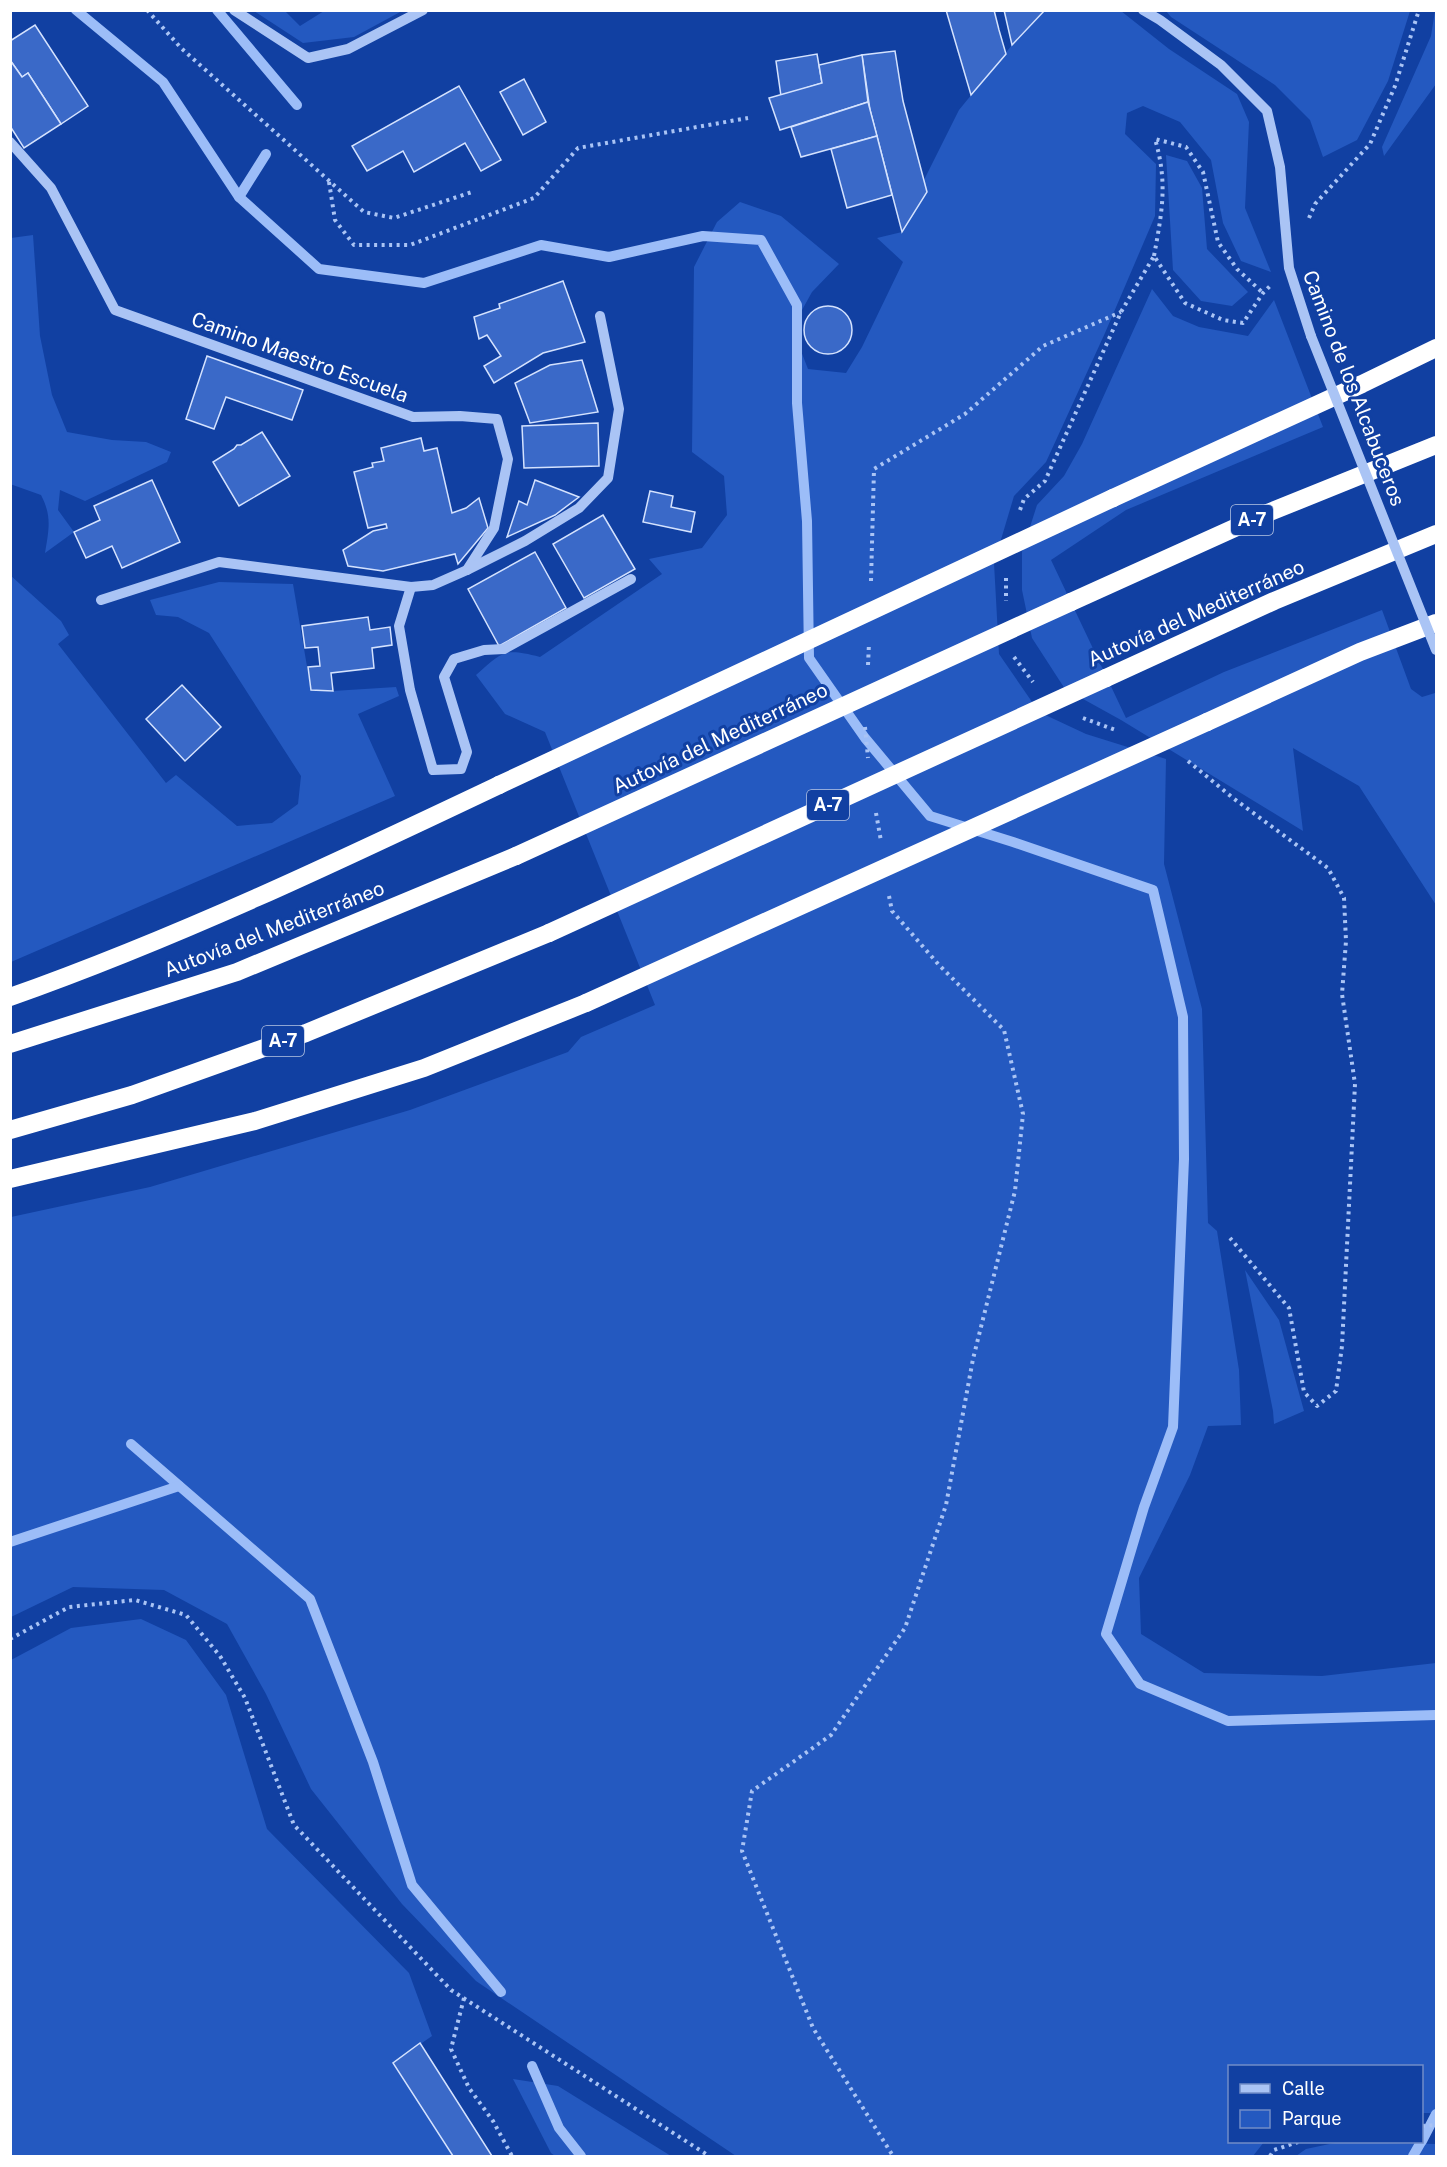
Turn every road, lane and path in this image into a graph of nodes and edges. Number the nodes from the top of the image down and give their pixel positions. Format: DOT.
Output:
graph roads {
  1 [pos="147,10"];
  2 [pos="234,10"];
  3 [pos="423,10"];
  4 [pos="1143,10"];
  5 [pos="1419,10"];
  6 [pos="748,118"];
  7 [pos="10,142"];
  8 [pos="329,182"];
  9 [pos="472,192"];
  10 [pos="1306,225"];
  11 [pos="1154,256"];
  12 [pos="1289,268"];
  13 [pos="1263,294"];
  14 [pos="1121,312"];
  15 [pos="600,316"];
  16 [pos="1437,348"];
  17 [pos="1437,445"];
  18 [pos="1018,519"];
  19 [pos="1437,534"];
  20 [pos="467,570"];
  21 [pos="631,579"];
  22 [pos="871,586"];
  23 [pos="411,587"];
  24 [pos="101,600"];
  25 [pos="1437,623"];
  26 [pos="869,633"];
  27 [pos="1437,651"];
  28 [pos="868,668"];
  29 [pos="865,727"];
  30 [pos="1187,760"];
  31 [pos="868,761"];
  32 [pos="875,807"];
  33 [pos="881,842"];
  34 [pos="888,888"];
  35 [pos="10,997"];
  36 [pos="10,1044"];
  37 [pos="10,1130"];
  38 [pos="10,1179"];
  39 [pos="1230,1238"];
  40 [pos="10,1639"];
  41 [pos="464,1998"];
  42 [pos="1296,2143"];
  43 [pos="512,2157"];
  44 [pos="709,2157"];
  45 [pos="893,2157"];
  46 [pos="1270,2157"];
  1 -- 8 [label="path"];
  2 -- 3 [label="street"];
  4 -- 12 [label="street, Camino de los Alcabuceros"];
  5 -- 10 [label="path"];
  6 -- 8 [label="path"];
  7 -- 20 [label="street, Camino Maestro Escuela"];
  8 -- 9 [label="path"];
  11 -- 13 [label="path"];
  11 -- 13 [label="path"];
  11 -- 14 [label="path"];
  12 -- 13 [label="path"];
  12 -- 27 [label="street, Camino de los Alcabuceros, bridge"];
  14 -- 18 [label="path"];
  14 -- 22 [label="path"];
  15 -- 20 [label="street"];
  16 -- 35 [label="highway, bridge"];
  17 -- 36 [label="highway, Autovía del Mediterráneo / A-7, bridge"];
  19 -- 37 [label="highway, Autovía del Mediterráneo / A-7, bridge"];
  20 -- 23 [label="street"];
  21 -- 23 [label="street"];
  23 -- 24 [label="street"];
  25 -- 38 [label="highway, bridge"];
  26 -- 28 [label="path"];
  29 -- 31 [label="path"];
  30 -- 39 [label="path"];
  32 -- 33 [label="path"];
  34 -- 45 [label="path"];
  40 -- 41 [label="path"];
  41 -- 43 [label="path"];
  41 -- 44 [label="path"];
  42 -- 46 [label="path"];
}
